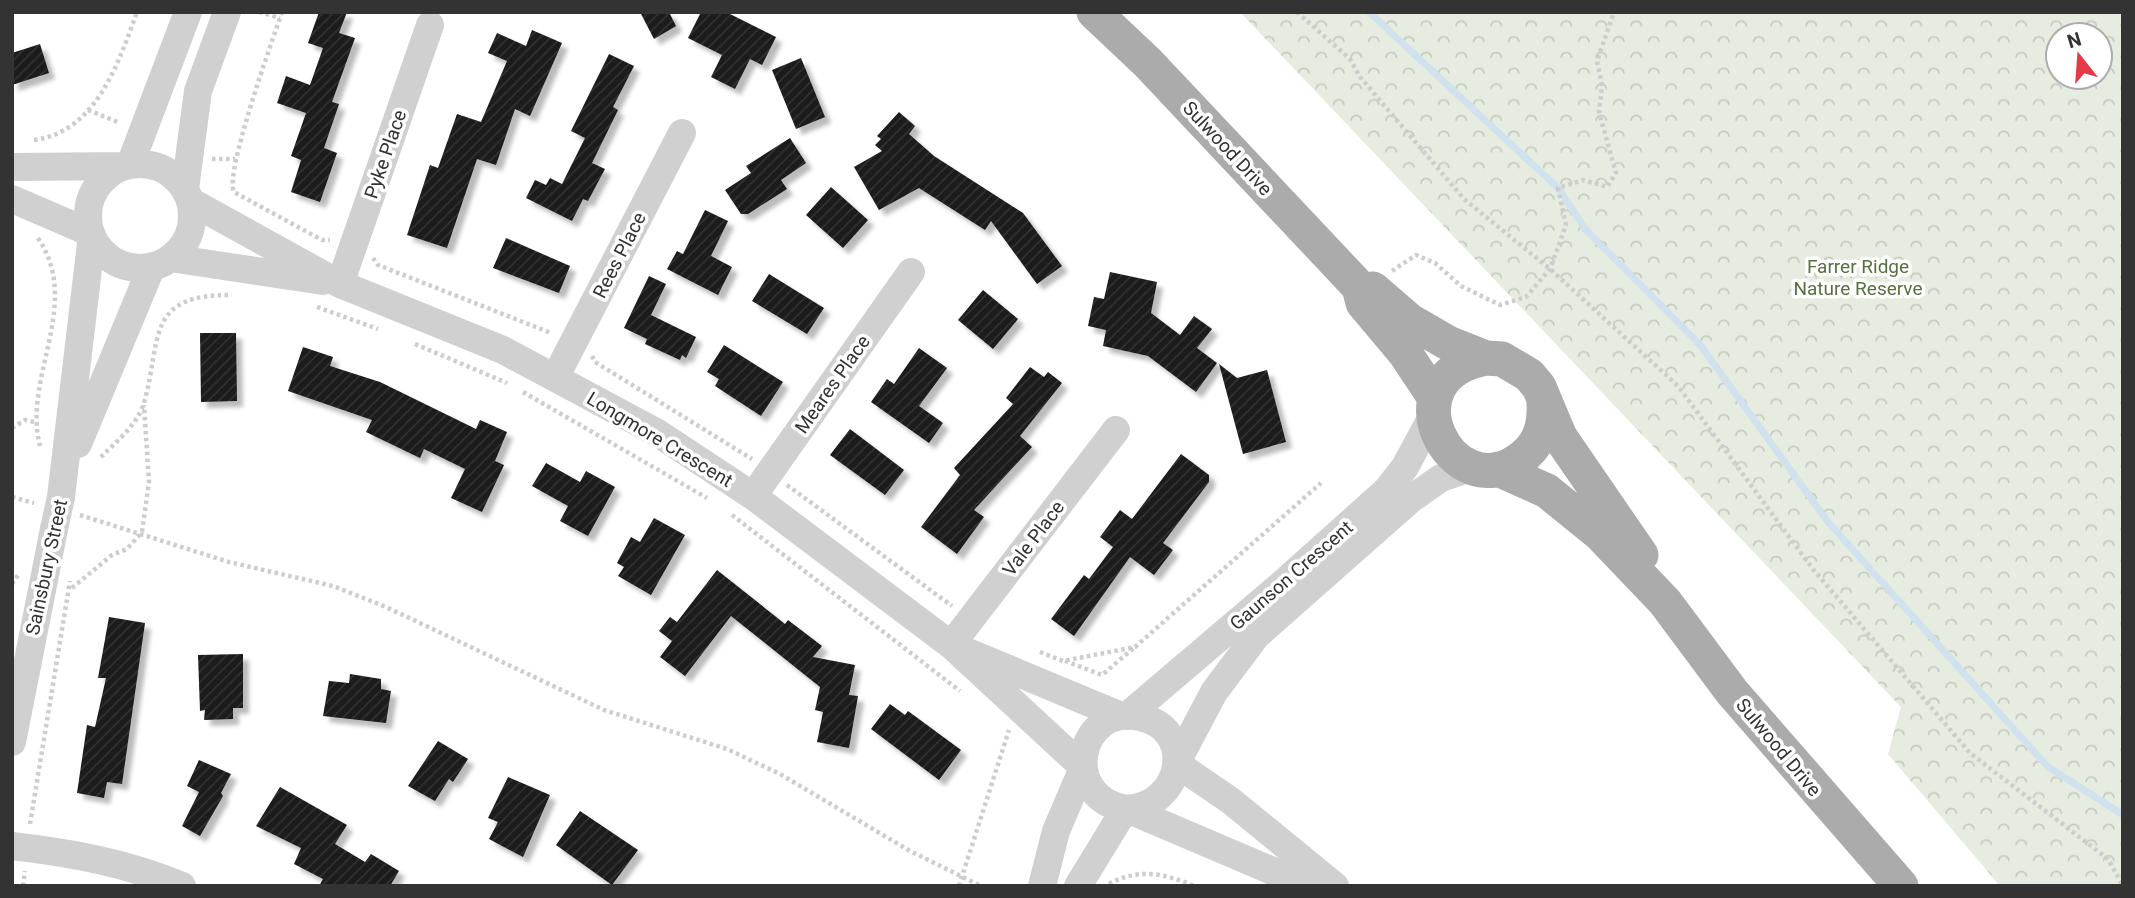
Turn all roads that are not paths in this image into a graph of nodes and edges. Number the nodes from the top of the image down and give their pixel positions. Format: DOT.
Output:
graph roads {
  1 [pos="188,12"];
  2 [pos="227,12"];
  3 [pos="1094,12"];
  4 [pos="430,25"];
  5 [pos="681,133"];
  6 [pos="128,166"];
  7 [pos="12,167"];
  8 [pos="188,195"];
  9 [pos="12,199"];
  10 [pos="91,234"];
  11 [pos="161,262"];
  12 [pos="911,272"];
  13 [pos="340,284"];
  14 [pos="1367,288"];
  15 [pos="1486,358"];
  16 [pos="556,376"];
  17 [pos="1544,403"];
  18 [pos="1434,407"];
  19 [pos="1116,430"];
  20 [pos="1486,468"];
  21 [pos="63,486"];
  22 [pos="753,496"];
  23 [pos="1665,602"];
  24 [pos="951,645"];
  25 [pos="1124,716"];
  26 [pos="12,742"];
  27 [pos="1177,763"];
  28 [pos="1083,768"];
  29 [pos="1126,809"];
  30 [pos="20,847"];
  31 [pos="182,886"];
  32 [pos="1042,886"];
  33 [pos="1078,886"];
  34 [pos="1308,886"];
  35 [pos="1335,886"];
  36 [pos="1901,886"];
  1 -- 6 [label="street"];
  2 -- 8 [label="street"];
  3 -- 14 [label="main road, Sulwood Drive"];
  4 -- 13 [label="street, Pyke Place"];
  5 -- 16 [label="street, Rees Place"];
  6 -- 7 [label="street"];
  6 -- 8 [label="street"];
  6 -- 10 [label="street"];
  8 -- 11 [label="street"];
  8 -- 13 [label="street, Longmore Crescent"];
  9 -- 10 [label="street"];
  10 -- 11 [label="street"];
  10 -- 21 [label="street, Sainsbury Street"];
  11 -- 13 [label="street, Longmore Crescent"];
  11 -- 21 [label="street, Sainsbury Street"];
  12 -- 22 [label="street, Meares Place"];
  13 -- 16 [label="street, Longmore Crescent"];
  14 -- 15 [label="main road, Sulwood Drive"];
  14 -- 18 [label="main road, Sulwood Drive"];
  15 -- 17 [label="main road, Sulwood Drive"];
  15 -- 18 [label="main road"];
  16 -- 22 [label="street, Longmore Crescent"];
  17 -- 20 [label="main road"];
  17 -- 23 [label="main road, Sulwood Drive"];
  18 -- 20 [label="main road, Sulwood Drive"];
  18 -- 25 [label="street, Gaunson Crescent"];
  19 -- 24 [label="street, Vale Place"];
  20 -- 23 [label="main road, Sulwood Drive"];
  20 -- 27 [label="street, Gaunson Crescent"];
  21 -- 26 [label="street, Sainsbury Street, bridge"];
  22 -- 24 [label="street, Longmore Crescent"];
  23 -- 36 [label="main road, Sulwood Drive"];
  24 -- 25 [label="street, Longmore Crescent"];
  24 -- 28 [label="street, Longmore Crescent"];
  25 -- 27 [label="street"];
  25 -- 28 [label="street"];
  27 -- 29 [label="street"];
  27 -- 35 [label="street"];
  28 -- 29 [label="street"];
  28 -- 32 [label="street"];
  29 -- 33 [label="street"];
  29 -- 34 [label="street"];
  30 -- 31 [label="street"];
}
